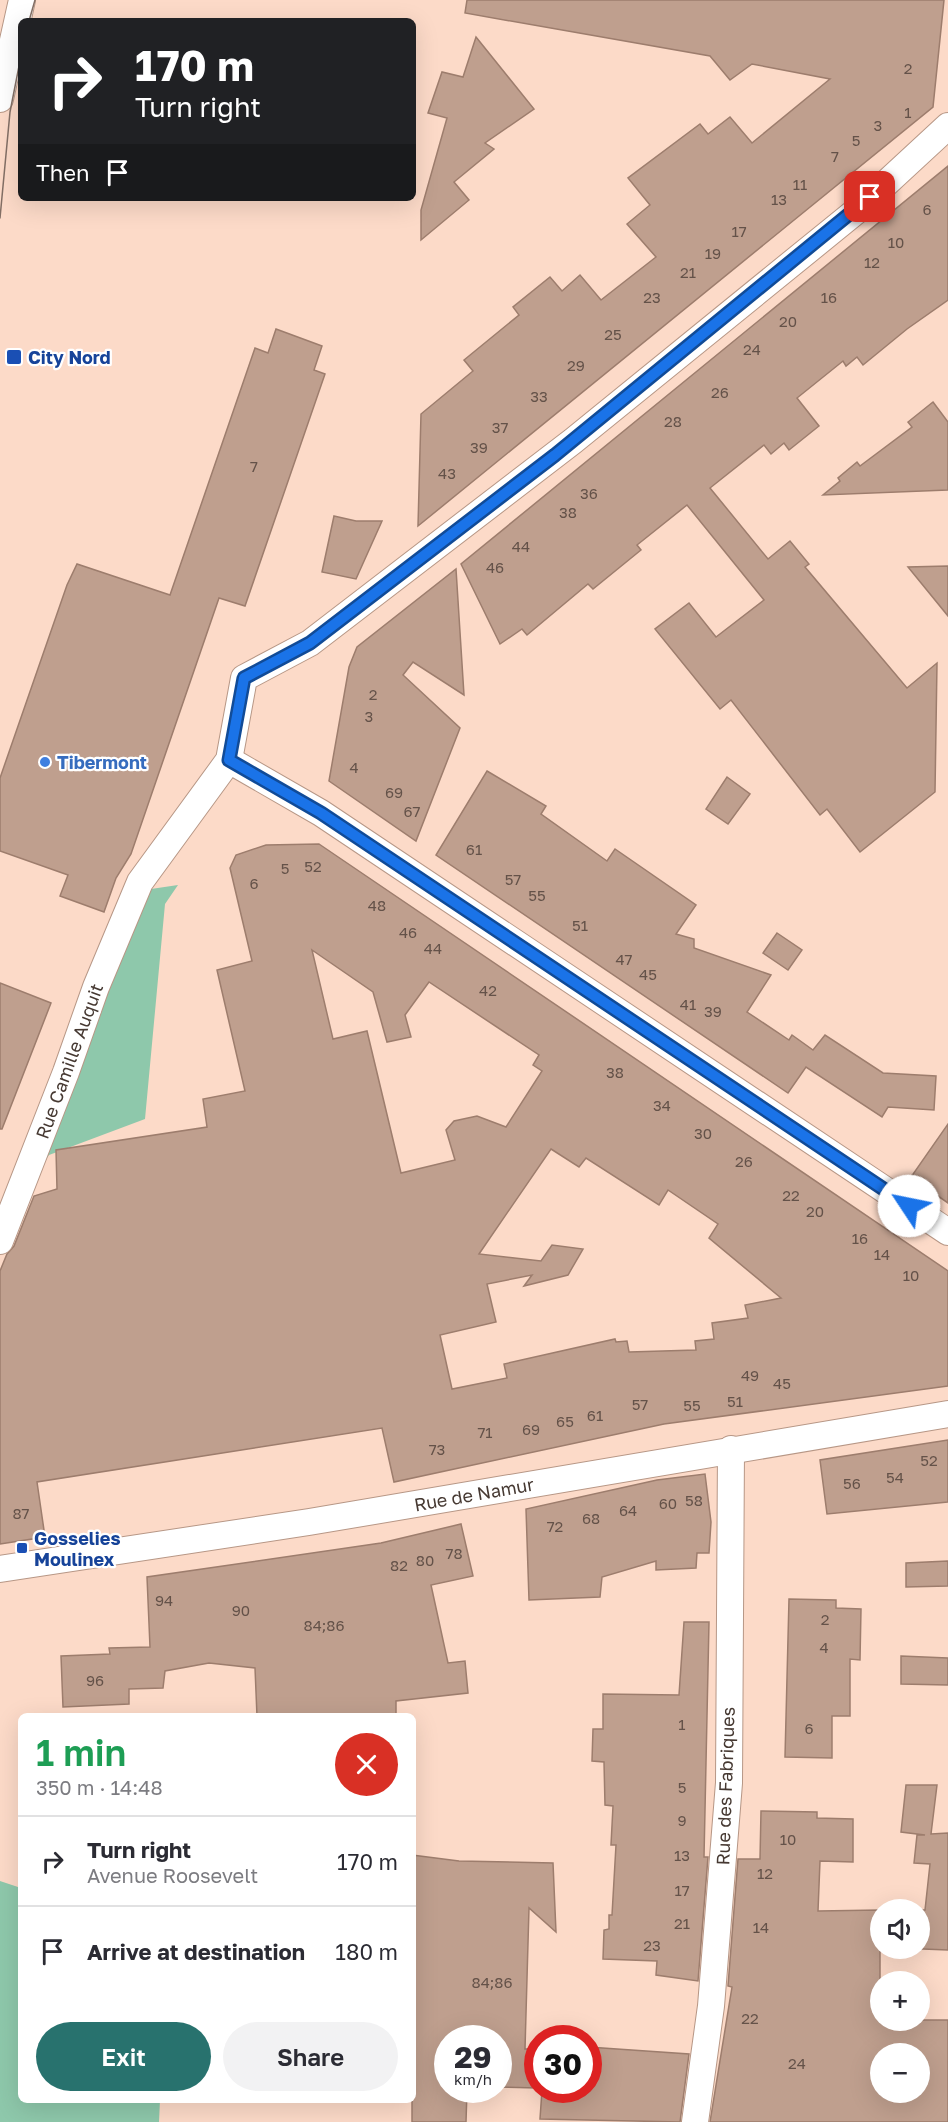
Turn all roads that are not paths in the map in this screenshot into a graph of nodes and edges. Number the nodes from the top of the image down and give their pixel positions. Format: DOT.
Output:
graph roads {
  1 [pos="22,0"];
  2 [pos="0,99"];
  3 [pos="948,126"];
  4 [pos="229,760"];
  5 [pos="948,1232"];
  6 [pos="0,1241"];
  7 [pos="948,1414"];
  8 [pos="731,1449"];
  9 [pos="0,1569"];
  10 [pos="695,2122"];
  1 -- 2 [label="street"];
  3 -- 4 [label="street"];
  4 -- 5 [label="street"];
  4 -- 6 [label="street, Rue Camille Auquit"];
  7 -- 8 [label="street, Rue de Namur"];
  8 -- 9 [label="street, Rue de Namur"];
  8 -- 10 [label="street, Rue des Fabriques"];
}
